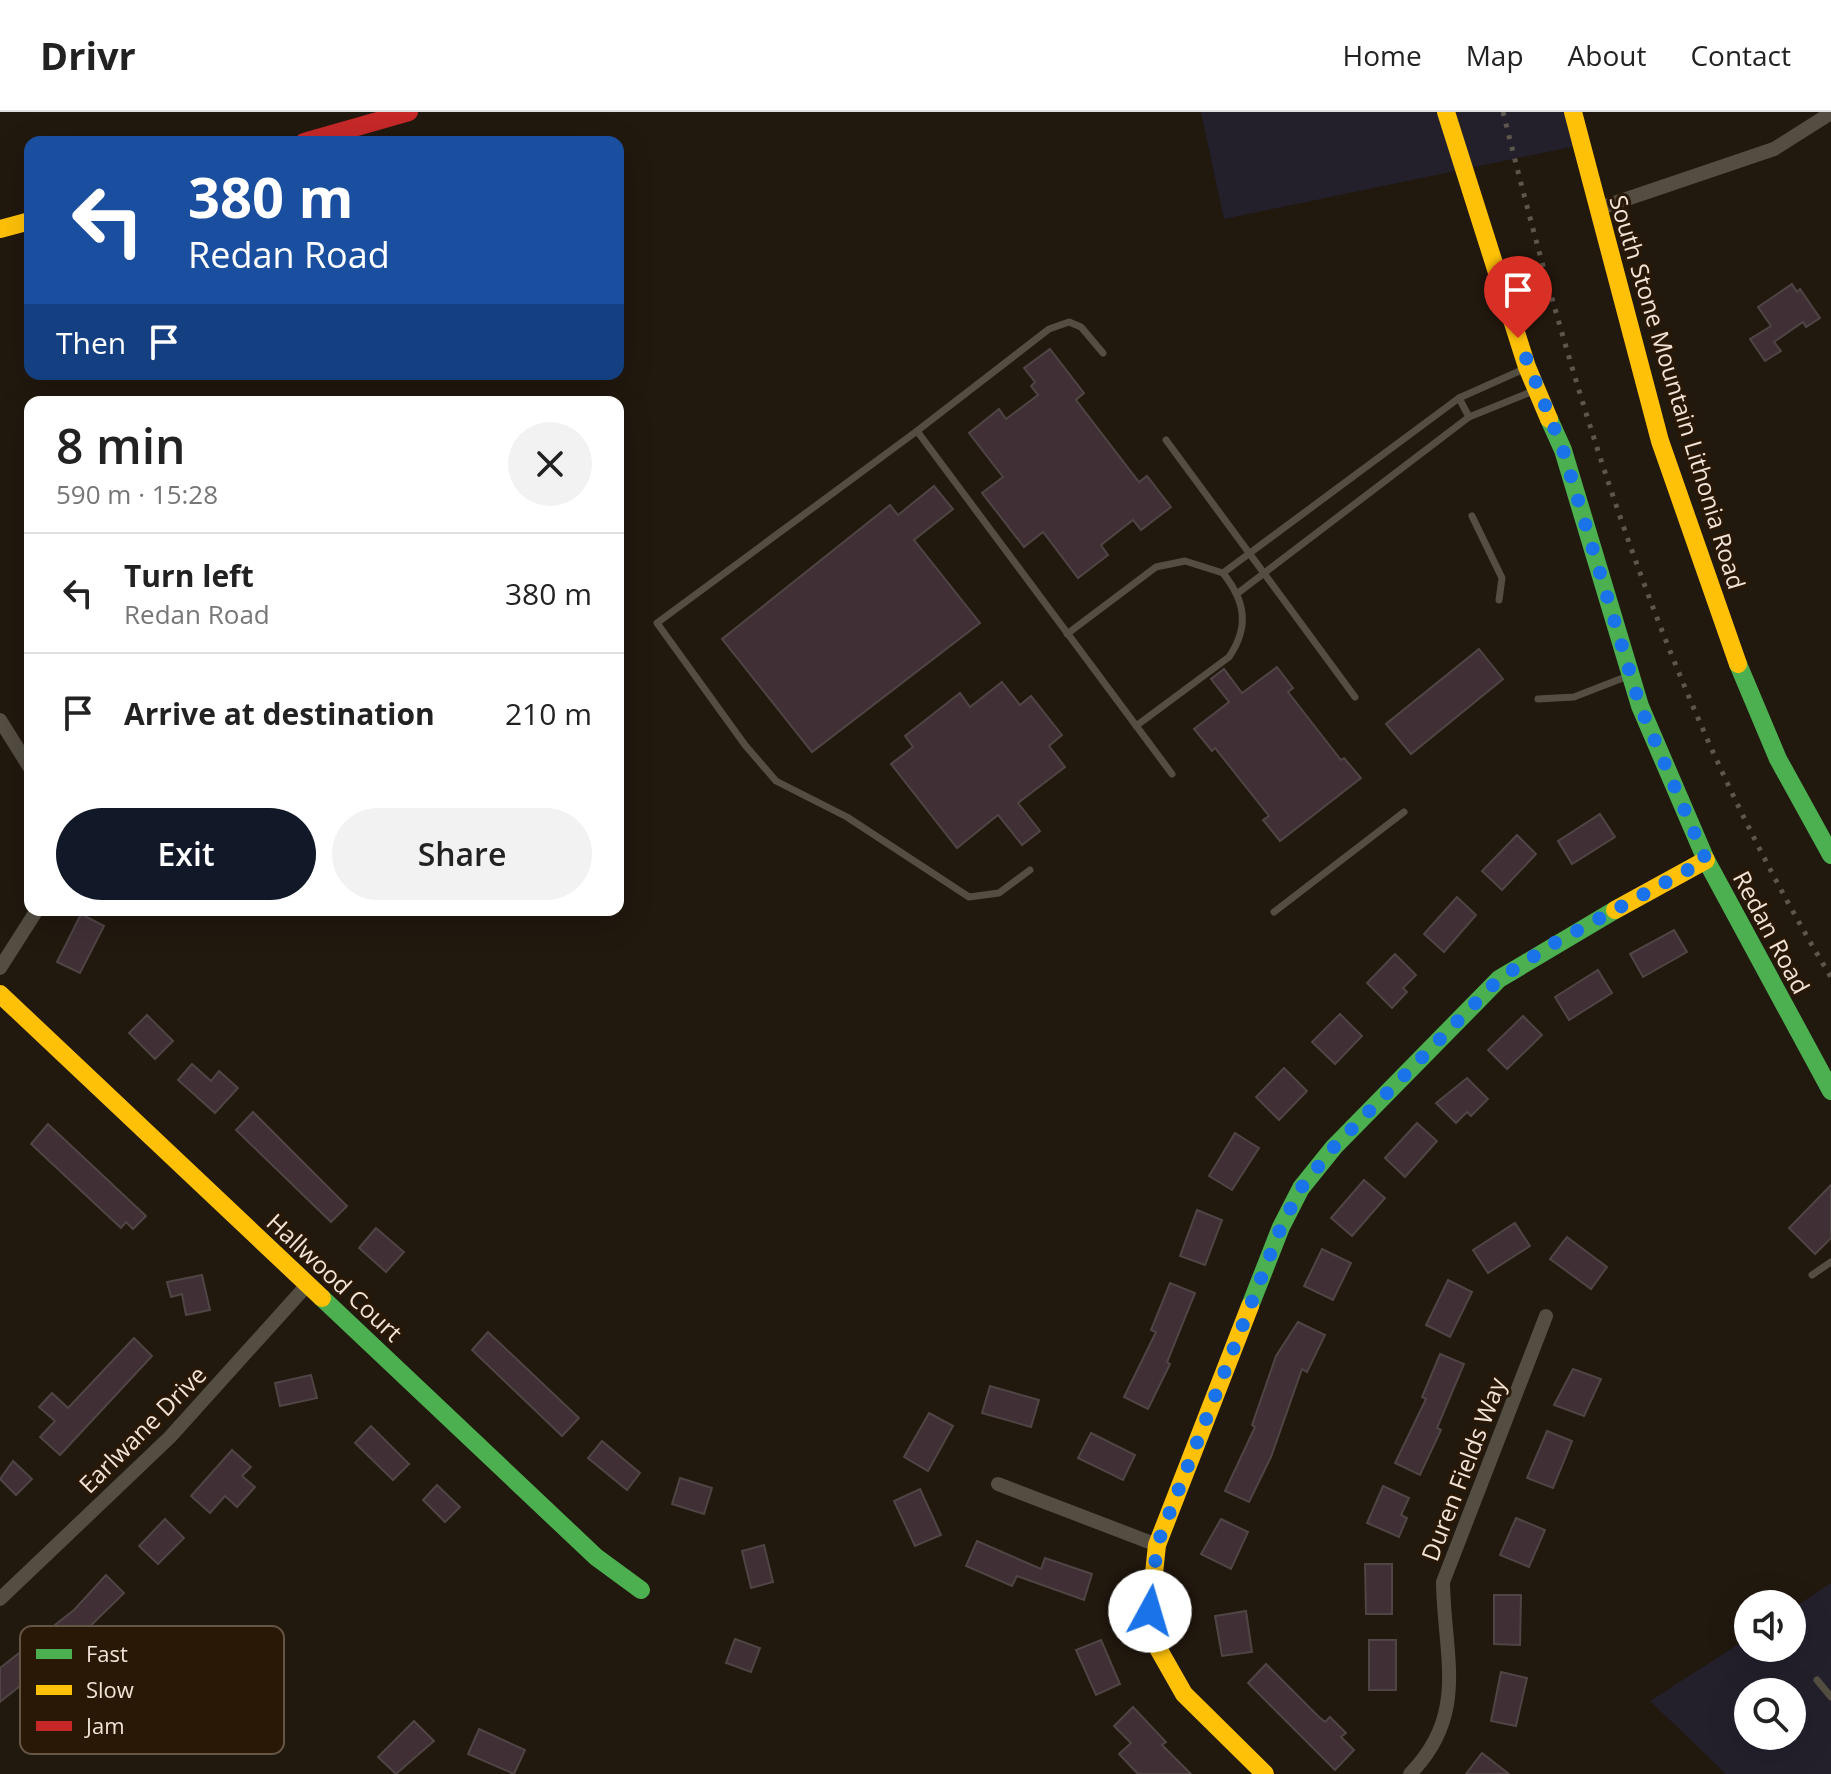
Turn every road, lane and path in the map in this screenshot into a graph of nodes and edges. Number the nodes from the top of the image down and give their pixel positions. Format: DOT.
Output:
graph roads {
  1 [pos="409,112"];
  2 [pos="1446,112"];
  3 [pos="1573,112"];
  4 [pos="1831,113"];
  5 [pos="325,136"];
  6 [pos="1597,209"];
  7 [pos="24,223"];
  8 [pos="0,229"];
  9 [pos="1103,353"];
  10 [pos="1527,367"];
  11 [pos="1537,390"];
  12 [pos="1459,398"];
  13 [pos="1469,417"];
  14 [pos="917,431"];
  15 [pos="1166,440"];
  16 [pos="1472,516"];
  17 [pos="1249,553"];
  18 [pos="1223,573"];
  19 [pos="1264,573"];
  20 [pos="1238,593"];
  21 [pos="1499,600"];
  22 [pos="1067,634"];
  23 [pos="1630,676"];
  24 [pos="1355,697"];
  25 [pos="1538,699"];
  26 [pos="0,720"];
  27 [pos="1136,726"];
  28 [pos="24,758"];
  29 [pos="1172,774"];
  30 [pos="1404,812"];
  31 [pos="1831,855"];
  32 [pos="1706,860"];
  33 [pos="1030,870"];
  34 [pos="1274,912"];
  35 [pos="33,916"];
  36 [pos="0,968"];
  37 [pos="0,994"];
  38 [pos="1831,1091"];
  39 [pos="1831,1262"];
  40 [pos="1812,1275"];
  41 [pos="308,1284"];
  42 [pos="1546,1316"];
  43 [pos="998,1484"];
  44 [pos="1157,1545"];
  45 [pos="641,1590"];
  46 [pos="0,1599"];
  47 [pos="1817,1680"];
  48 [pos="1831,1697"];
  49 [pos="1265,1774"];
  50 [pos="1410,1774"];
  1 -- 5 [label="street"];
  2 -- 10 [label="street, Redan Road"];
  3 -- 6 [label="street, South Stone Mountain Lithonia Road"];
  4 -- 6 [label="street"];
  6 -- 31 [label="street, South Stone Mountain Lithonia Road"];
  7 -- 8 [label="street"];
  9 -- 14 [label="lane"];
  10 -- 11 [label="street, Redan Road"];
  10 -- 12 [label="lane"];
  11 -- 13 [label="lane"];
  11 -- 23 [label="street, Redan Road"];
  12 -- 13 [label="lane"];
  12 -- 17 [label="lane"];
  13 -- 19 [label="lane"];
  14 -- 22 [label="lane"];
  14 -- 33 [label="lane"];
  15 -- 17 [label="lane"];
  16 -- 21 [label="lane"];
  17 -- 18 [label="lane"];
  17 -- 19 [label="lane"];
  18 -- 20 [label="lane"];
  18 -- 22 [label="lane"];
  19 -- 20 [label="lane"];
  19 -- 24 [label="lane"];
  20 -- 27 [label="lane"];
  22 -- 27 [label="lane"];
  23 -- 25 [label="lane"];
  23 -- 32 [label="street, Redan Road"];
  26 -- 28 [label="street"];
  27 -- 29 [label="lane"];
  30 -- 34 [label="lane"];
  32 -- 38 [label="street, Redan Road"];
  32 -- 44 [label="street"];
  35 -- 36 [label="street"];
  37 -- 41 [label="street, Hallwood Court"];
  39 -- 40 [label="lane"];
  41 -- 45 [label="street, Hallwood Court"];
  41 -- 46 [label="street, Earlwane Drive"];
  42 -- 50 [label="street, Duren Fields Way"];
  43 -- 44 [label="street"];
  44 -- 49 [label="street"];
  47 -- 48 [label="lane"];
}
